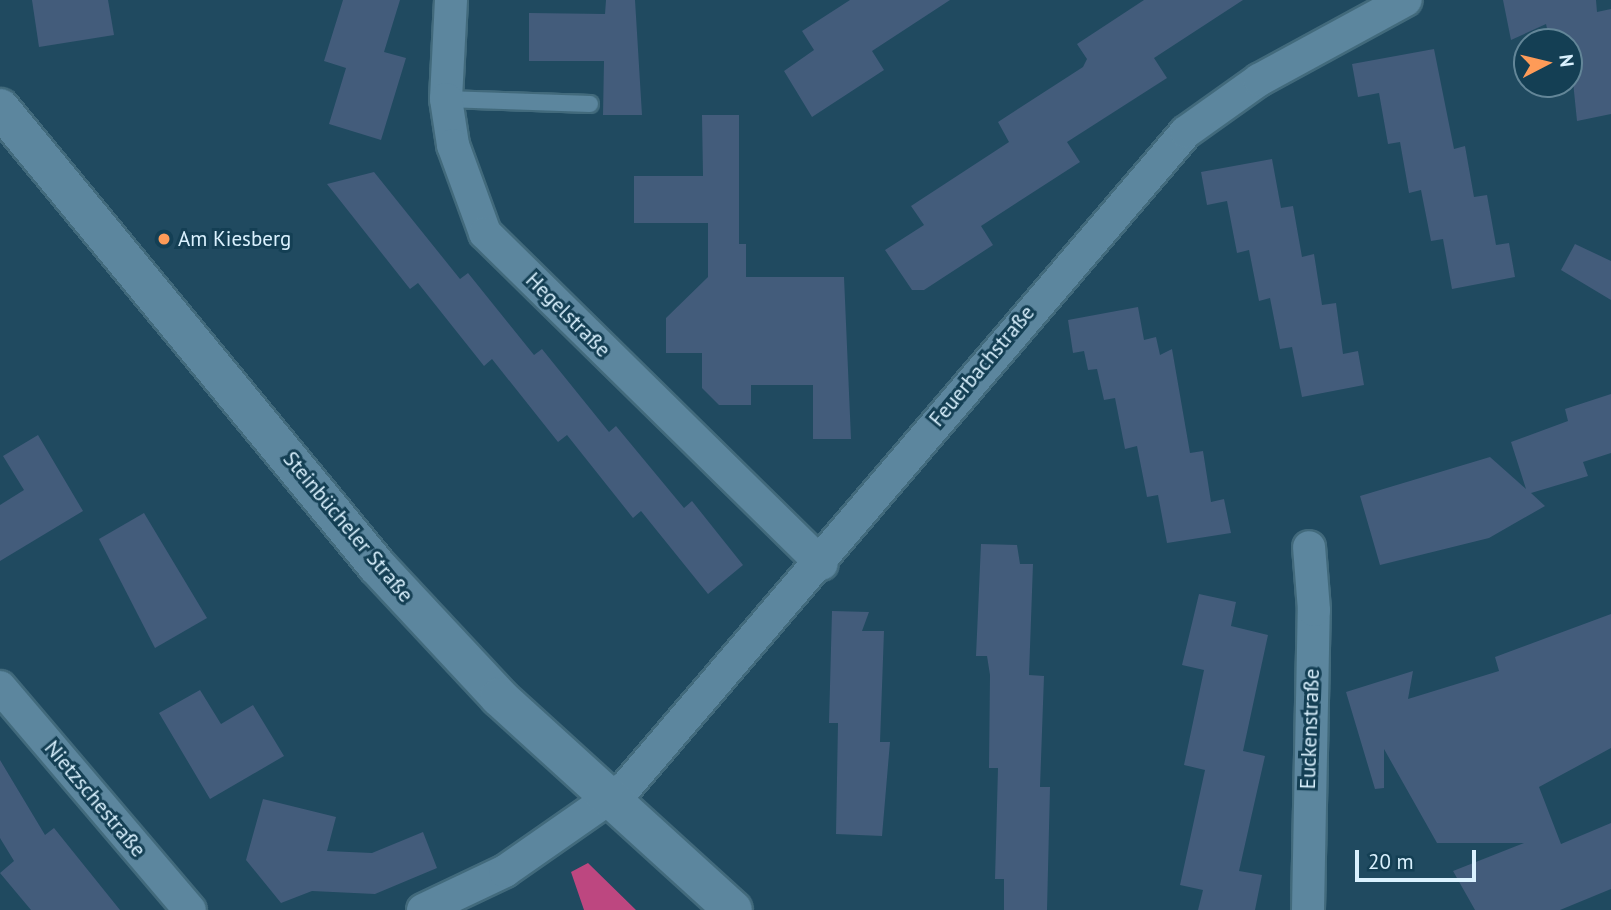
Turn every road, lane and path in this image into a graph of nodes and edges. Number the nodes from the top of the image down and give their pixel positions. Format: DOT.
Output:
graph roads {
  1 [pos="451,0"];
  2 [pos="1406,0"];
  3 [pos="446,99"];
  4 [pos="590,104"];
  5 [pos="0,108"];
  6 [pos="1309,547"];
  7 [pos="822,564"];
  8 [pos="0,687"];
  9 [pos="614,798"];
  10 [pos="190,910"];
  11 [pos="423,910"];
  12 [pos="733,910"];
  13 [pos="1308,910"];
  1 -- 3 [label="street, Hegelstraße"];
  2 -- 7 [label="street, Feuerbachstraße"];
  3 -- 4 [label="lane"];
  3 -- 7 [label="street, Hegelstraße"];
  5 -- 9 [label="street, Steinbücheler Straße"];
  6 -- 13 [label="street, Euckenstraße"];
  7 -- 9 [label="street, Feuerbachstraße"];
  8 -- 10 [label="street, Nietzschestraße"];
  9 -- 11 [label="street"];
  9 -- 12 [label="street, Steinbücheler Straße"];
}
